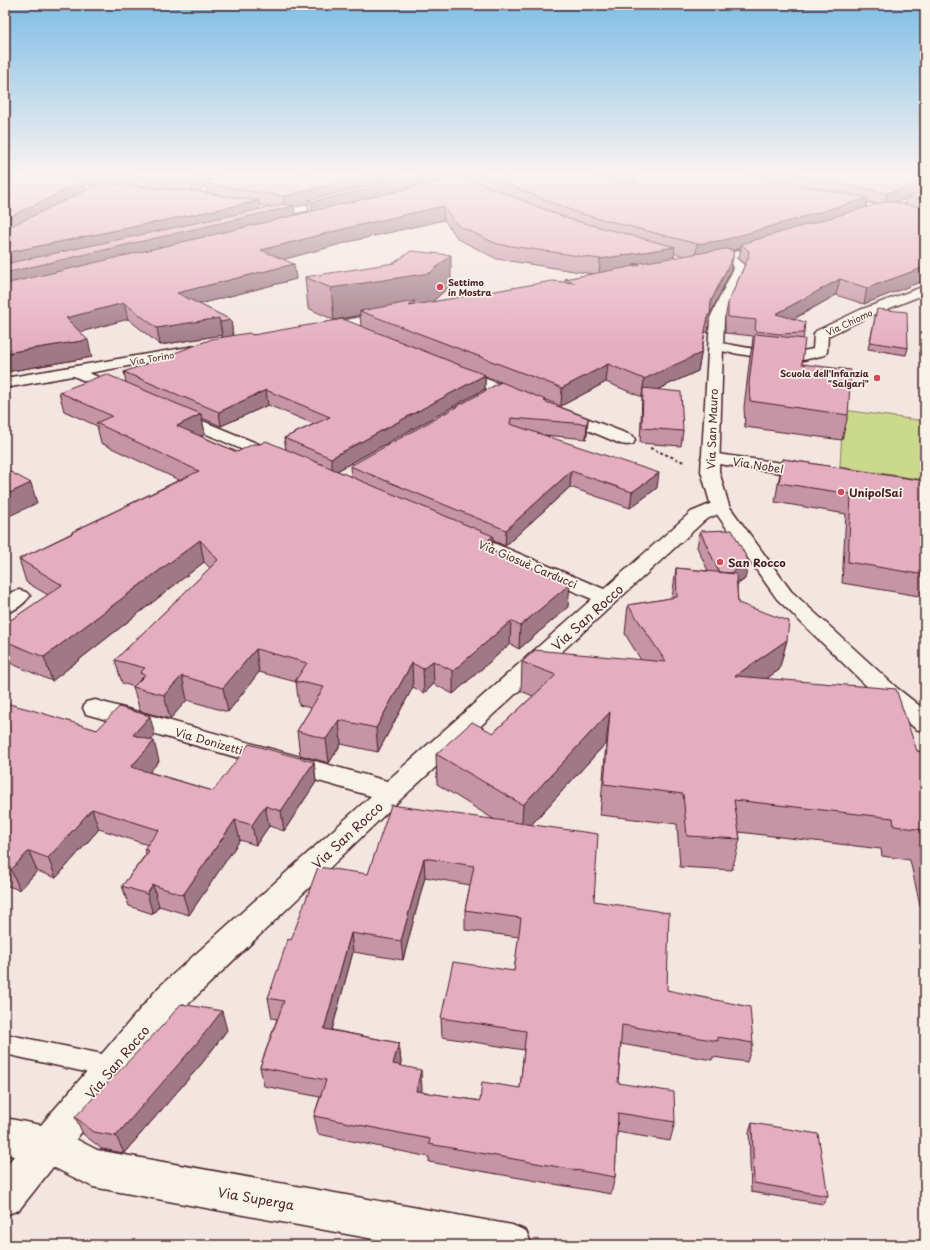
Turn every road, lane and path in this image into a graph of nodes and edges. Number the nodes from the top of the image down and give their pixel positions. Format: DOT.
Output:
graph roads {
  1 [pos="776,243"];
  2 [pos="724,258"];
  3 [pos="693,263"];
  4 [pos="925,290"];
  5 [pos="403,314"];
  6 [pos="342,325"];
  7 [pos="310,330"];
  8 [pos="363,334"];
  9 [pos="715,346"];
  10 [pos="216,347"];
  11 [pos="442,366"];
  12 [pos="74,371"];
  13 [pos="5,383"];
  14 [pos="138,399"];
  15 [pos="535,403"];
  16 [pos="160,408"];
  17 [pos="549,409"];
  18 [pos="627,440"];
  19 [pos="290,464"];
  20 [pos="710,464"];
  21 [pos="826,475"];
  22 [pos="720,506"];
  23 [pos="448,531"];
  24 [pos="607,598"];
  25 [pos="95,708"];
  26 [pos="925,723"];
  27 [pos="392,792"];
  28 [pos="5,1044"];
  29 [pos="113,1068"];
  30 [pos="5,1136"];
  31 [pos="48,1145"];
  32 [pos="5,1196"];
  33 [pos="512,1245"];
  1 -- 2 [label="street"];
  2 -- 3 [label="street"];
  2 -- 9 [label="street, Via San Mauro"];
  4 -- 9 [label="street, Via Chiomo"];
  5 -- 6 [label="street"];
  6 -- 7 [label="street"];
  6 -- 8 [label="street"];
  9 -- 20 [label="street, Via San Mauro"];
  10 -- 12 [label="street, Via Torino"];
  11 -- 15 [label="street"];
  12 -- 13 [label="street, Via Torino"];
  12 -- 14 [label="street"];
  16 -- 19 [label="street"];
  17 -- 18 [label="street"];
  18 -- 20 [label="path"];
  20 -- 21 [label="street, Via Nobel"];
  20 -- 22 [label="street, Via San Mauro"];
  22 -- 24 [label="street, Via San Rocco"];
  22 -- 26 [label="street, Via San Mauro"];
  23 -- 24 [label="street, Via Giosuè Carducci"];
  24 -- 27 [label="street, Via San Rocco"];
  25 -- 27 [label="street, Via Donizetti"];
  27 -- 29 [label="street, Via San Rocco"];
  28 -- 29 [label="lane"];
  29 -- 31 [label="street, Via San Rocco"];
  30 -- 31 [label="street, Via Superga"];
  31 -- 32 [label="street, Via San Rocco"];
  31 -- 33 [label="street, Via Superga"];
}
